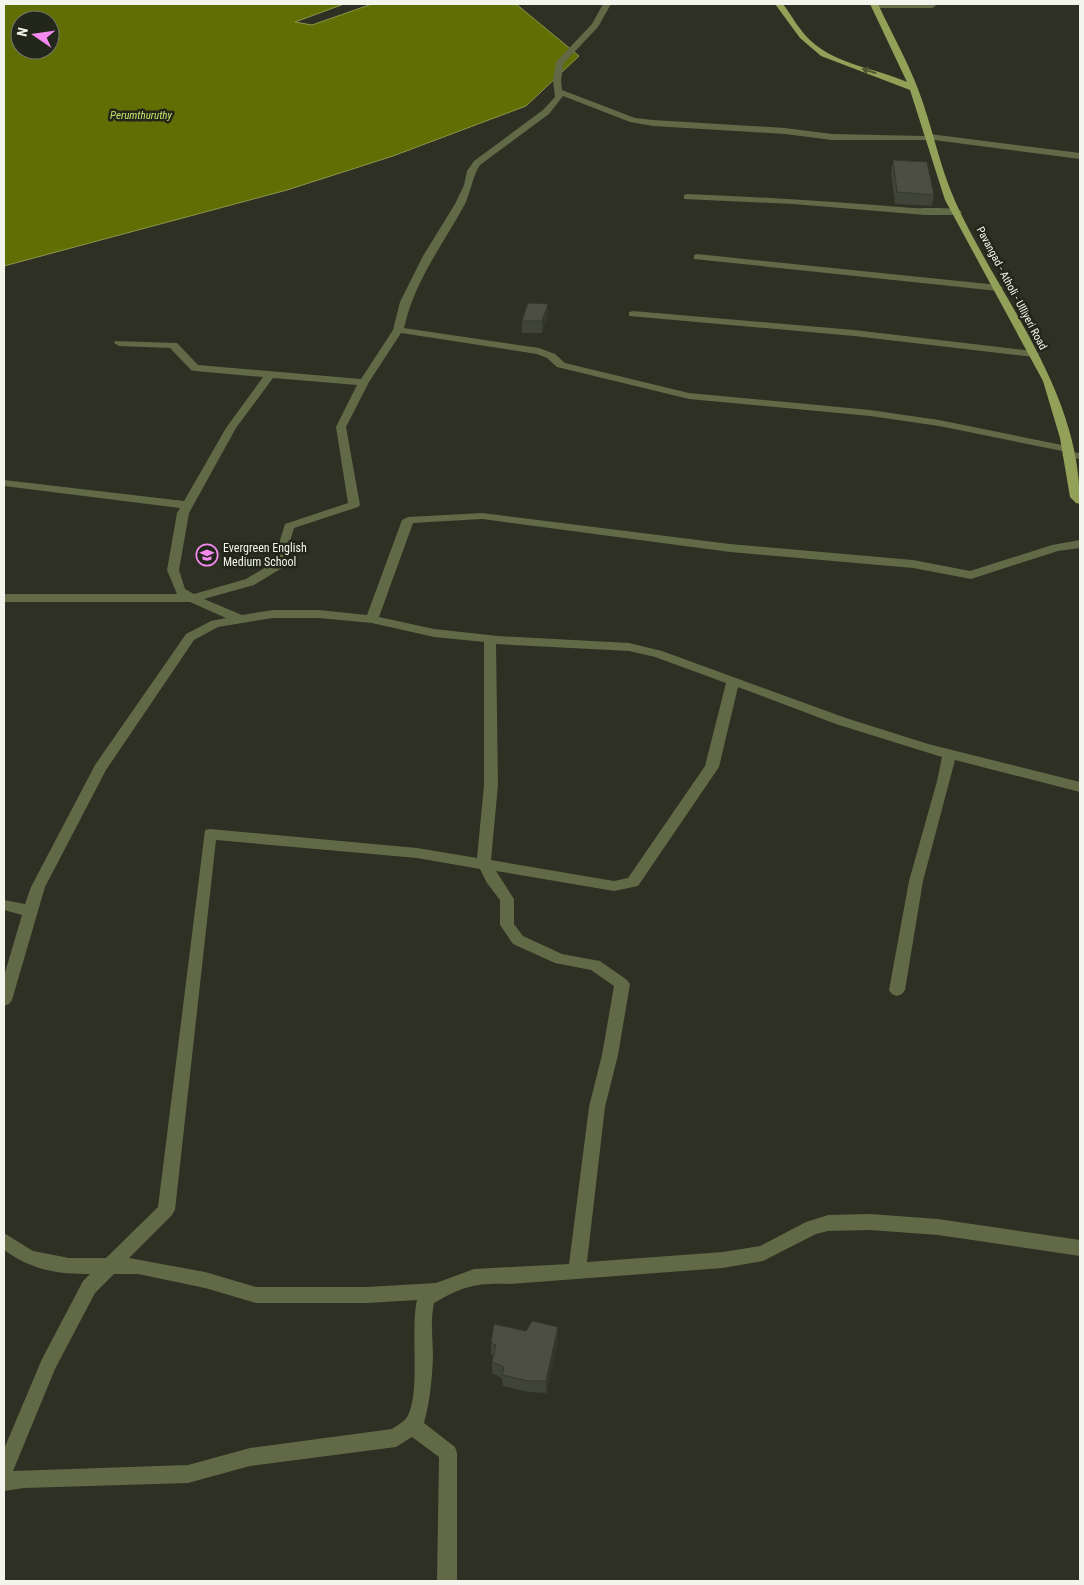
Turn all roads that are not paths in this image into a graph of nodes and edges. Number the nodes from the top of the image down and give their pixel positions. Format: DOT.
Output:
graph roads {
  1 [pos="607,4"];
  2 [pos="779,4"];
  3 [pos="875,5"];
  4 [pos="932,6"];
  5 [pos="914,89"];
  6 [pos="559,92"];
  7 [pos="930,138"];
  8 [pos="1080,156"];
  9 [pos="687,197"];
  10 [pos="957,212"];
  11 [pos="697,257"];
  12 [pos="998,288"];
  13 [pos="633,314"];
  14 [pos="398,330"];
  15 [pos="118,343"];
  16 [pos="1034,354"];
  17 [pos="270,374"];
  18 [pos="364,382"];
  19 [pos="1068,452"];
  20 [pos="1080,456"];
  21 [pos="4,483"];
  22 [pos="1080,501"];
  23 [pos="188,505"];
  24 [pos="1080,544"];
  25 [pos="4,598"];
  26 [pos="193,598"];
  27 [pos="372,619"];
  28 [pos="241,620"];
  29 [pos="490,639"];
  30 [pos="733,680"];
  31 [pos="949,754"];
  32 [pos="1080,787"];
  33 [pos="486,864"];
  34 [pos="4,906"];
  35 [pos="30,911"];
  36 [pos="898,990"];
  37 [pos="4,1000"];
  38 [pos="4,1240"];
  39 [pos="1080,1248"];
  40 [pos="110,1266"];
  41 [pos="577,1270"];
  42 [pos="440,1290"];
  43 [pos="415,1423"];
  44 [pos="4,1471"];
  45 [pos="4,1482"];
  46 [pos="447,1581"];
  1 -- 6 [label="street"];
  5 -- 2 [label="main road, one-way"];
  3 -- 4 [label="street"];
  3 -- 5 [label="main road, Pavangad - Atholi - Ulliyeri Road"];
  5 -- 7 [label="main road, Pavangad - Atholi - Ulliyeri Road"];
  6 -- 7 [label="street"];
  6 -- 14 [label="street"];
  7 -- 8 [label="street"];
  7 -- 10 [label="main road, Pavangad - Atholi - Ulliyeri Road"];
  9 -- 10 [label="street"];
  10 -- 12 [label="main road, Pavangad - Atholi - Ulliyeri Road"];
  11 -- 12 [label="street"];
  12 -- 16 [label="main road, Pavangad - Atholi - Ulliyeri Road"];
  13 -- 16 [label="street"];
  14 -- 18 [label="street"];
  14 -- 19 [label="street"];
  15 -- 17 [label="street"];
  16 -- 19 [label="main road, Pavangad - Atholi - Ulliyeri Road"];
  17 -- 18 [label="street"];
  17 -- 23 [label="street"];
  18 -- 26 [label="street"];
  19 -- 20 [label="street"];
  19 -- 22 [label="main road, Pavangad - Atholi - Ulliyeri Road"];
  21 -- 23 [label="street"];
  23 -- 26 [label="street"];
  24 -- 27 [label="street"];
  25 -- 26 [label="street"];
  26 -- 28 [label="street"];
  27 -- 28 [label="street"];
  27 -- 29 [label="street"];
  28 -- 35 [label="street"];
  29 -- 30 [label="street"];
  29 -- 33 [label="street"];
  30 -- 31 [label="street"];
  30 -- 33 [label="street"];
  31 -- 32 [label="street"];
  31 -- 36 [label="street"];
  33 -- 40 [label="street"];
  33 -- 41 [label="street"];
  34 -- 35 [label="street"];
  35 -- 37 [label="street"];
  38 -- 40 [label="street"];
  39 -- 41 [label="street"];
  40 -- 42 [label="street"];
  40 -- 44 [label="street"];
  41 -- 42 [label="street"];
  42 -- 43 [label="street"];
  43 -- 45 [label="street"];
  43 -- 46 [label="street"];
}
